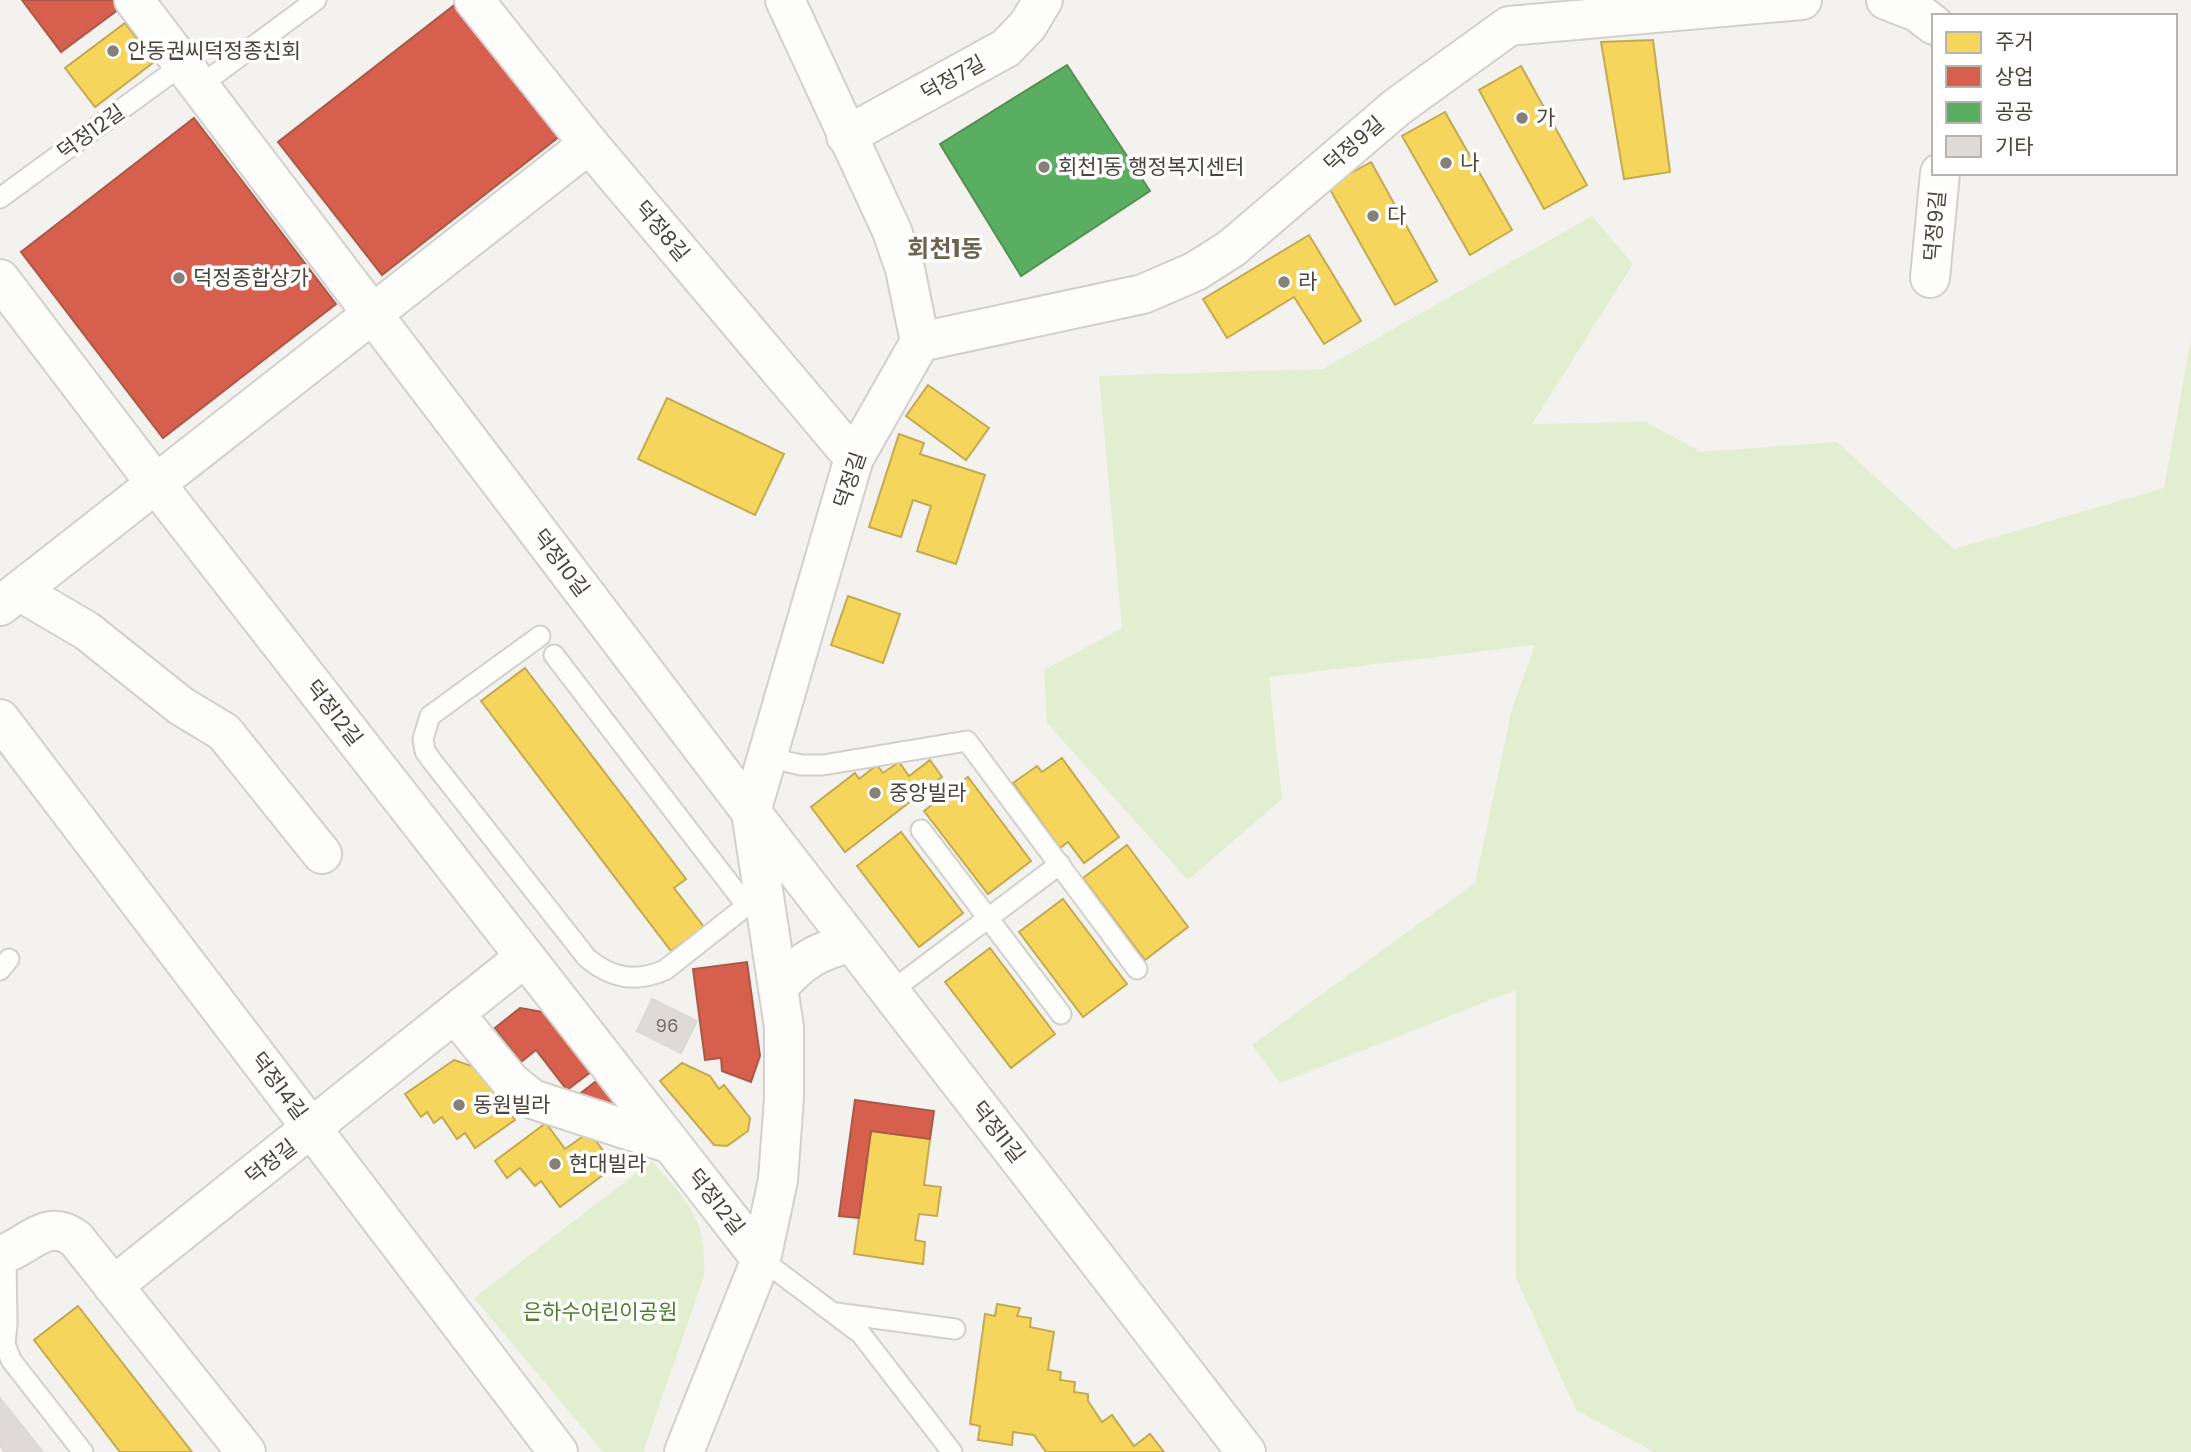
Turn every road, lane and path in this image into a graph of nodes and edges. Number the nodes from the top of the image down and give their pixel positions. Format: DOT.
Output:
graph roads {
  1 [pos="134,0"];
  2 [pos="316,0"];
  3 [pos="474,0"];
  4 [pos="785,0"];
  5 [pos="1043,0"];
  6 [pos="1802,0"];
  7 [pos="1886,0"];
  8 [pos="1502,13"];
  9 [pos="1932,23"];
  10 [pos="190,76"];
  11 [pos="846,136"];
  12 [pos="589,144"];
  13 [pos="1940,175"];
  14 [pos="0,198"];
  15 [pos="1930,278"];
  16 [pos="5,296"];
  17 [pos="370,315"];
  18 [pos="920,342"];
  19 [pos="854,458"];
  20 [pos="156,484"];
  21 [pos="6,594"];
  22 [pos="540,636"];
  23 [pos="554,655"];
  24 [pos="0,719"];
  25 [pos="767,757"];
  26 [pos="751,812"];
  27 [pos="921,830"];
  28 [pos="321,854"];
  29 [pos="1060,864"];
  30 [pos="755,898"];
  31 [pos="988,918"];
  32 [pos="852,943"];
  33 [pos="525,957"];
  34 [pos="1137,969"];
  35 [pos="778,988"];
  36 [pos="890,992"];
  37 [pos="455,1014"];
  38 [pos="1061,1014"];
  39 [pos="312,1129"];
  40 [pos="671,1144"];
  41 [pos="3,1254"];
  42 [pos="761,1259"];
  43 [pos="113,1286"];
  44 [pos="836,1312"];
  45 [pos="955,1329"];
  46 [pos="83,1452"];
  47 [pos="246,1452"];
  48 [pos="558,1452"];
  49 [pos="684,1452"];
  50 [pos="952,1452"];
  51 [pos="1246,1452"];
  1 -- 10 [label="street, 덕정10길"];
  2 -- 10 [label="lane, 덕정12길"];
  3 -- 12 [label="street, 덕정8길"];
  4 -- 11 [label="street"];
  5 -- 11 [label="street, 덕정7길"];
  6 -- 8 [label="street, 덕정9길"];
  7 -- 9 [label="street"];
  8 -- 18 [label="street, 덕정9길"];
  10 -- 14 [label="lane, 덕정12길"];
  10 -- 17 [label="street, 덕정10길"];
  11 -- 18 [label="street"];
  12 -- 17 [label="street"];
  12 -- 19 [label="street, 덕정8길"];
  13 -- 15 [label="street, 덕정9길"];
  16 -- 20 [label="street, 덕정12길"];
  17 -- 20 [label="street"];
  17 -- 26 [label="street, 덕정10길"];
  18 -- 19 [label="street, 덕정길"];
  19 -- 25 [label="street, 덕정길"];
  20 -- 21 [label="street"];
  20 -- 33 [label="street, 덕정12길"];
  21 -- 28 [label="street"];
  22 -- 30 [label="lane"];
  23 -- 30 [label="lane"];
  24 -- 39 [label="street, 덕정14길"];
  25 -- 26 [label="street, 덕정길"];
  25 -- 29 [label="lane"];
  26 -- 30 [label="street, 덕정길"];
  26 -- 32 [label="street, 덕정11길"];
  27 -- 31 [label="lane"];
  29 -- 31 [label="lane"];
  29 -- 34 [label="lane"];
  30 -- 35 [label="street, 덕정길"];
  31 -- 36 [label="lane"];
  31 -- 38 [label="lane"];
  32 -- 35 [label="street"];
  32 -- 36 [label="street, 덕정11길"];
  33 -- 37 [label="street, 덕정길"];
  33 -- 40 [label="street, 덕정12길"];
  35 -- 42 [label="street, 덕정길"];
  36 -- 51 [label="street, 덕정11길"];
  37 -- 39 [label="street, 덕정길"];
  37 -- 40 [label="street"];
  39 -- 43 [label="street, 덕정길"];
  39 -- 48 [label="street, 덕정14길"];
  40 -- 42 [label="street, 덕정12길"];
  41 -- 43 [label="street"];
  41 -- 46 [label="lane"];
  42 -- 44 [label="lane"];
  42 -- 49 [label="street, 덕정길"];
  43 -- 47 [label="street"];
  44 -- 45 [label="lane"];
  44 -- 50 [label="lane"];
}
